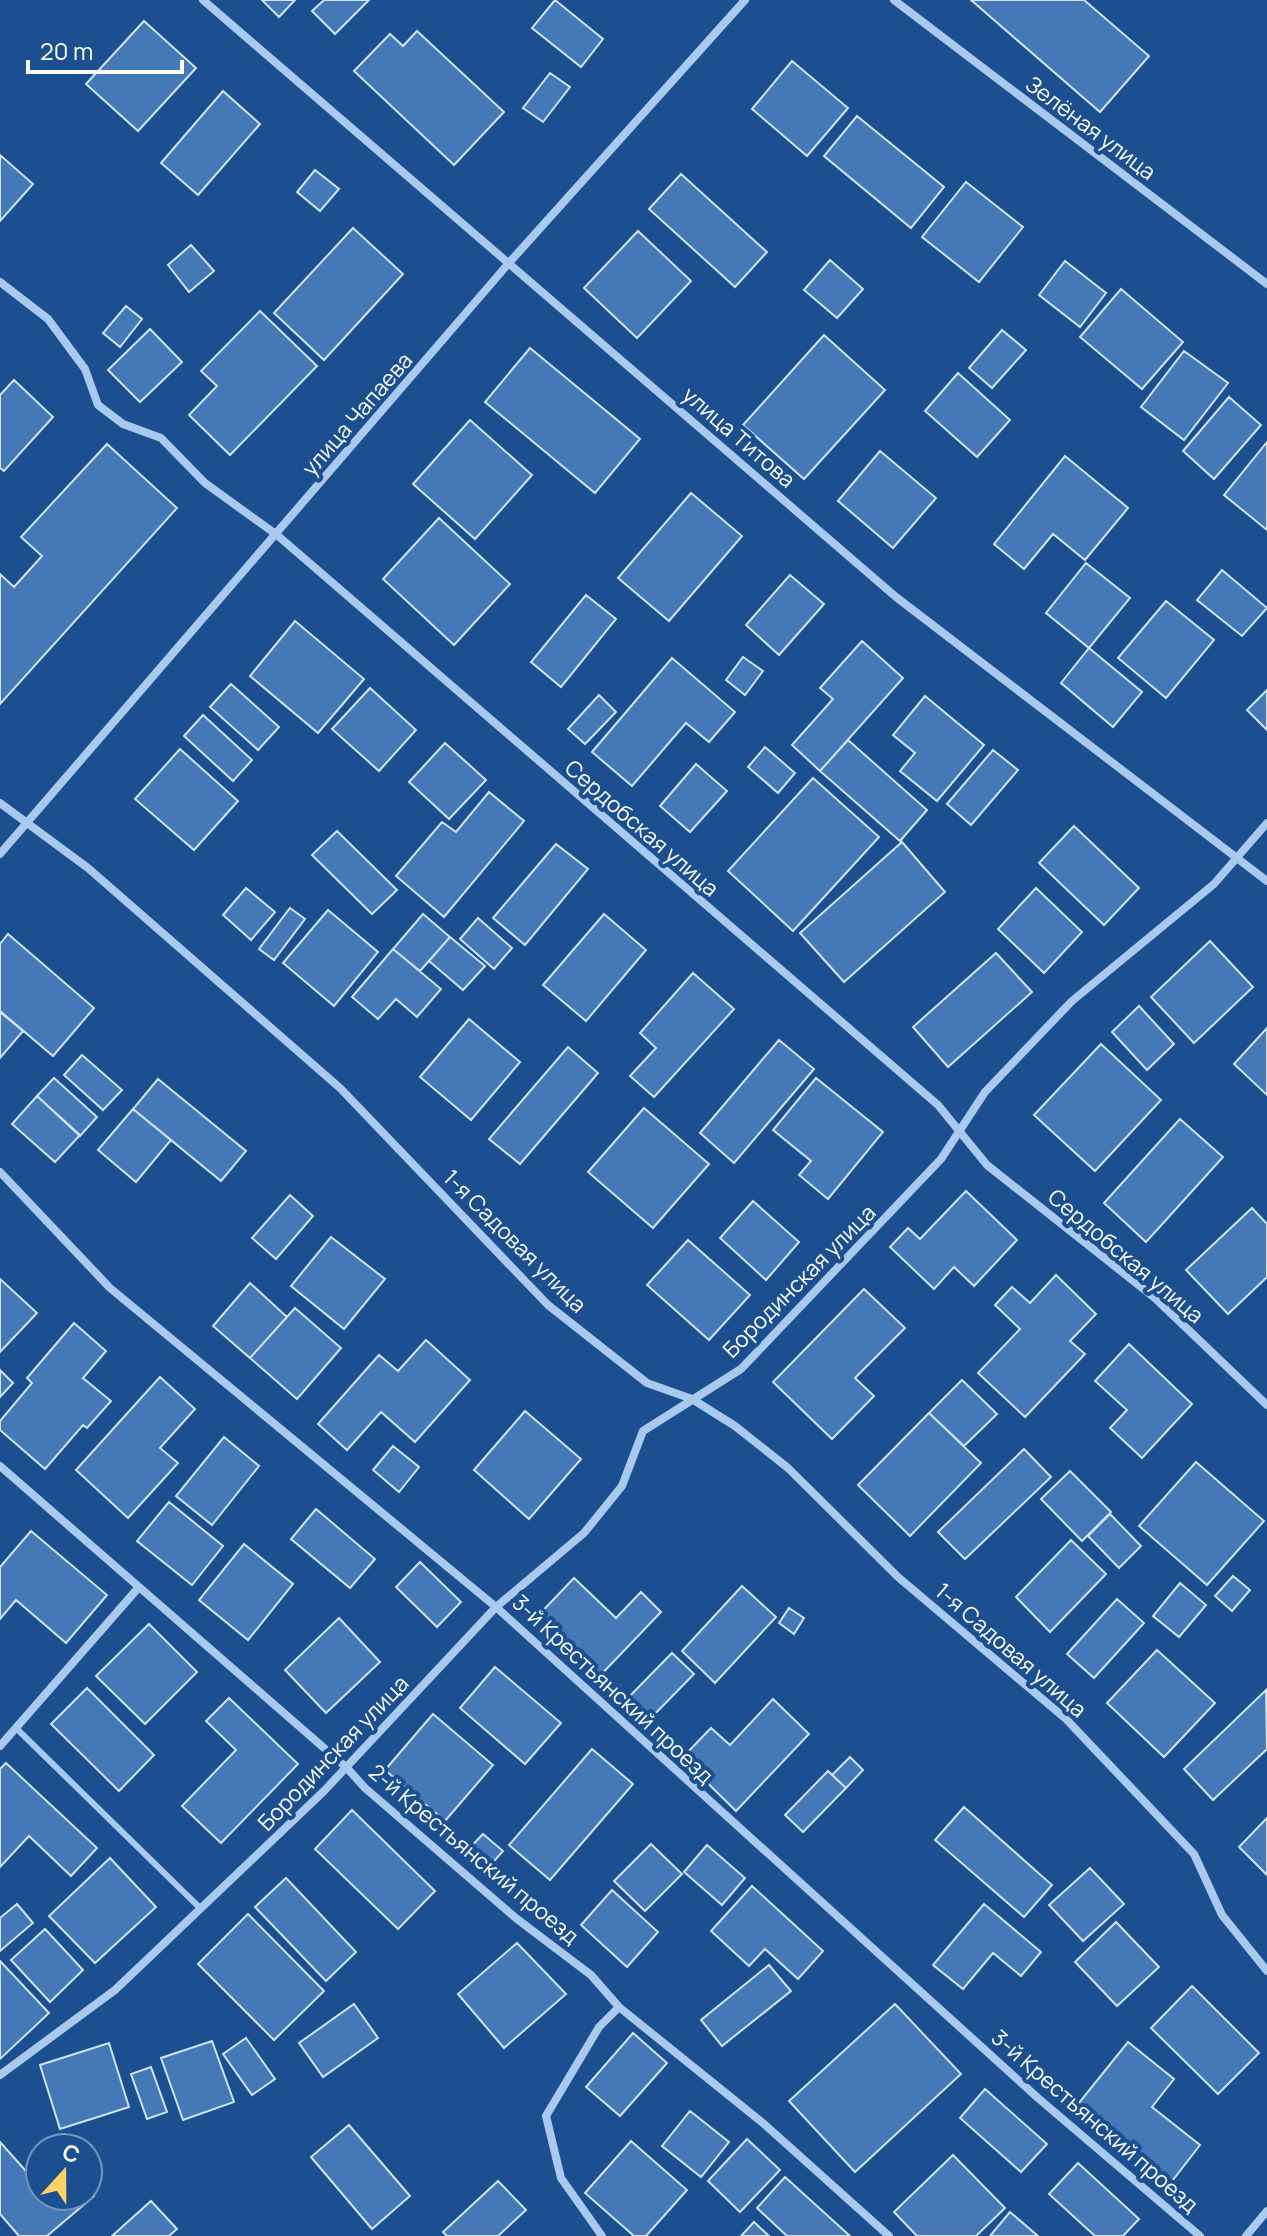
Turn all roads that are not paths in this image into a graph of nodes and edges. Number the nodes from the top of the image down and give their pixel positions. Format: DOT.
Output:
graph roads {
  1 [pos="203,0"];
  2 [pos="745,0"];
  3 [pos="894,0"];
  4 [pos="508,264"];
  5 [pos="0,282"];
  6 [pos="1267,284"];
  7 [pos="277,535"];
  8 [pos="0,803"];
  9 [pos="28,822"];
  10 [pos="1267,823"];
  11 [pos="0,854"];
  12 [pos="1235,858"];
  13 [pos="1267,881"];
  14 [pos="960,1134"];
  15 [pos="0,1172"];
  16 [pos="692,1399"];
  17 [pos="1267,1405"];
  18 [pos="0,1466"];
  19 [pos="139,1587"];
  20 [pos="496,1607"];
  21 [pos="16,1728"];
  22 [pos="0,1746"];
  23 [pos="347,1768"];
  24 [pos="201,1909"];
  25 [pos="1267,1971"];
  26 [pos="619,2007"];
  27 [pos="0,2075"];
  28 [pos="1267,2211"];
  29 [pos="602,2236"];
  30 [pos="889,2236"];
  31 [pos="1200,2236"];
  32 [pos="1246,2236"];
  1 -- 4 [label="street, улица Титова"];
  2 -- 4 [label="street, улица Чапаева"];
  3 -- 6 [label="street, Зелёная улица"];
  4 -- 7 [label="street, улица Чапаева"];
  4 -- 12 [label="street, улица Титова"];
  5 -- 7 [label="street, Сердобская улица"];
  7 -- 9 [label="street, улица Чапаева"];
  7 -- 14 [label="street, Сердобская улица"];
  8 -- 9 [label="street, 1-я Садовая улица"];
  9 -- 11 [label="street, улица Чапаева"];
  9 -- 16 [label="street, 1-я Садовая улица"];
  10 -- 12 [label="street, Бородинская улица"];
  12 -- 13 [label="street, улица Титова"];
  12 -- 14 [label="street, Бородинская улица"];
  14 -- 16 [label="street, Бородинская улица"];
  14 -- 17 [label="street, Сердобская улица"];
  15 -- 20 [label="street, 3-й Крестьянский проезд"];
  16 -- 20 [label="street, Бородинская улица"];
  16 -- 25 [label="street, 1-я Садовая улица"];
  18 -- 19 [label="street, 2-й Крестьянский проезд"];
  19 -- 21 [label="street"];
  19 -- 23 [label="street, 2-й Крестьянский проезд"];
  20 -- 23 [label="street, Бородинская улица"];
  20 -- 31 [label="street, 3-й Крестьянский проезд"];
  21 -- 22 [label="street"];
  21 -- 24 [label="lane"];
  23 -- 24 [label="street, Бородинская улица"];
  23 -- 26 [label="street, 2-й Крестьянский проезд"];
  24 -- 27 [label="street, Бородинская улица"];
  26 -- 29 [label="street"];
  26 -- 30 [label="street, 2-й Крестьянский проезд"];
  28 -- 32 [label="street"];
}
